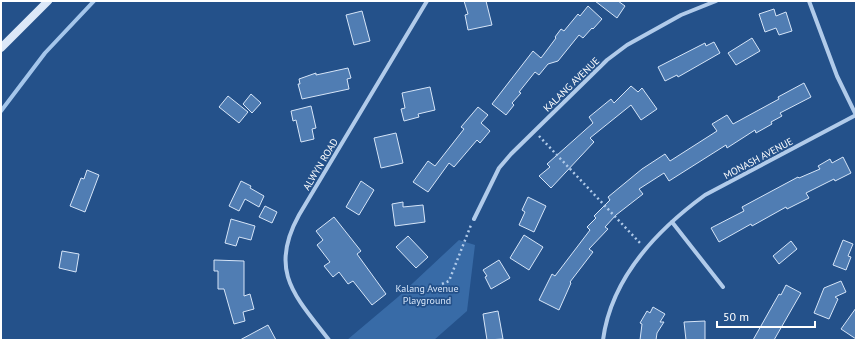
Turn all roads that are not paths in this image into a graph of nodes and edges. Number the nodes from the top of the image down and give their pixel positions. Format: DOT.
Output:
graph roads {
  1 [pos="48,1"];
  2 [pos="427,1"];
  3 [pos="716,1"];
  4 [pos="809,1"];
  5 [pos="1,48"];
  6 [pos="856,115"];
  7 [pos="474,219"];
  8 [pos="672,222"];
  9 [pos="723,287"];
  10 [pos="329,340"];
  11 [pos="603,340"];
  1 -- 5 [label="street"];
  2 -- 10 [label="street, ALWYN ROAD"];
  3 -- 7 [label="street, KALANG AVENUE"];
  4 -- 6 [label="street"];
  6 -- 8 [label="street, MONASH AVENUE"];
  8 -- 9 [label="street"];
  8 -- 11 [label="street, MONASH AVENUE"];
}
